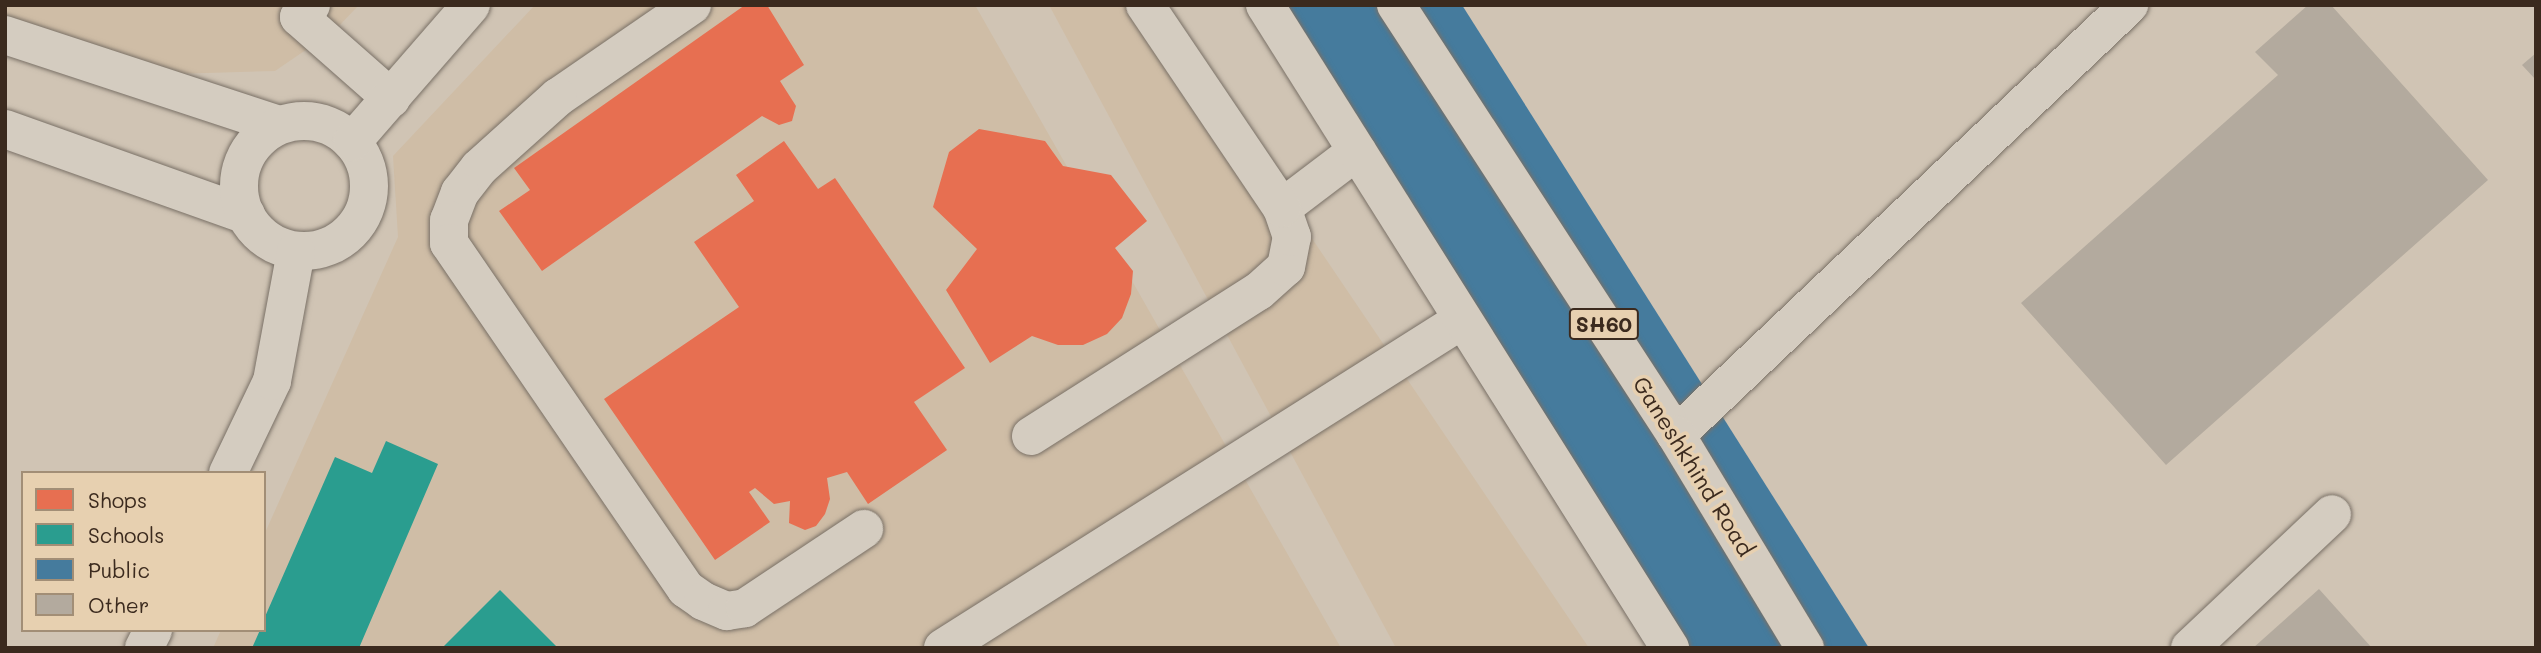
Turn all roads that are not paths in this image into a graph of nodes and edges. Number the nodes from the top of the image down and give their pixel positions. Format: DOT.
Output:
graph roads {
  1 [pos="311,5"];
  2 [pos="471,5"];
  3 [pos="692,5"];
  4 [pos="1145,5"];
  5 [pos="1265,5"];
  6 [pos="1396,5"];
  7 [pos="2129,5"];
  8 [pos="5,35"];
  9 [pos="391,98"];
  10 [pos="278,125"];
  11 [pos="5,129"];
  12 [pos="352,142"];
  13 [pos="1356,151"];
  14 [pos="1282,208"];
  15 [pos="246,215"];
  16 [pos="296,251"];
  17 [pos="1462,320"];
  18 [pos="1676,435"];
  19 [pos="1031,436"];
  20 [pos="229,471"];
  21 [pos="2332,514"];
  22 [pos="864,529"];
  23 [pos="152,632"];
  24 [pos="144,648"];
  25 [pos="943,648"];
  26 [pos="1670,648"];
  27 [pos="1805,648"];
  28 [pos="2190,648"];
  1 -- 9 [label="main road"];
  2 -- 9 [label="main road"];
  3 -- 22 [label="main road"];
  4 -- 14 [label="main road"];
  5 -- 13 [label="main road"];
  6 -- 18 [label="main road, Ganeshkhind Road / SH60"];
  7 -- 18 [label="main road"];
  8 -- 10 [label="main road"];
  9 -- 12 [label="main road"];
  10 -- 12 [label="main road"];
  10 -- 15 [label="main road"];
  11 -- 15 [label="main road"];
  12 -- 16 [label="main road"];
  13 -- 14 [label="main road"];
  13 -- 17 [label="main road"];
  14 -- 19 [label="main road"];
  15 -- 16 [label="main road"];
  16 -- 20 [label="main road"];
  17 -- 25 [label="main road"];
  17 -- 26 [label="main road"];
  18 -- 27 [label="main road, Ganeshkhind Road / SH60"];
  21 -- 28 [label="main road"];
  23 -- 24 [label="main road"];
}
